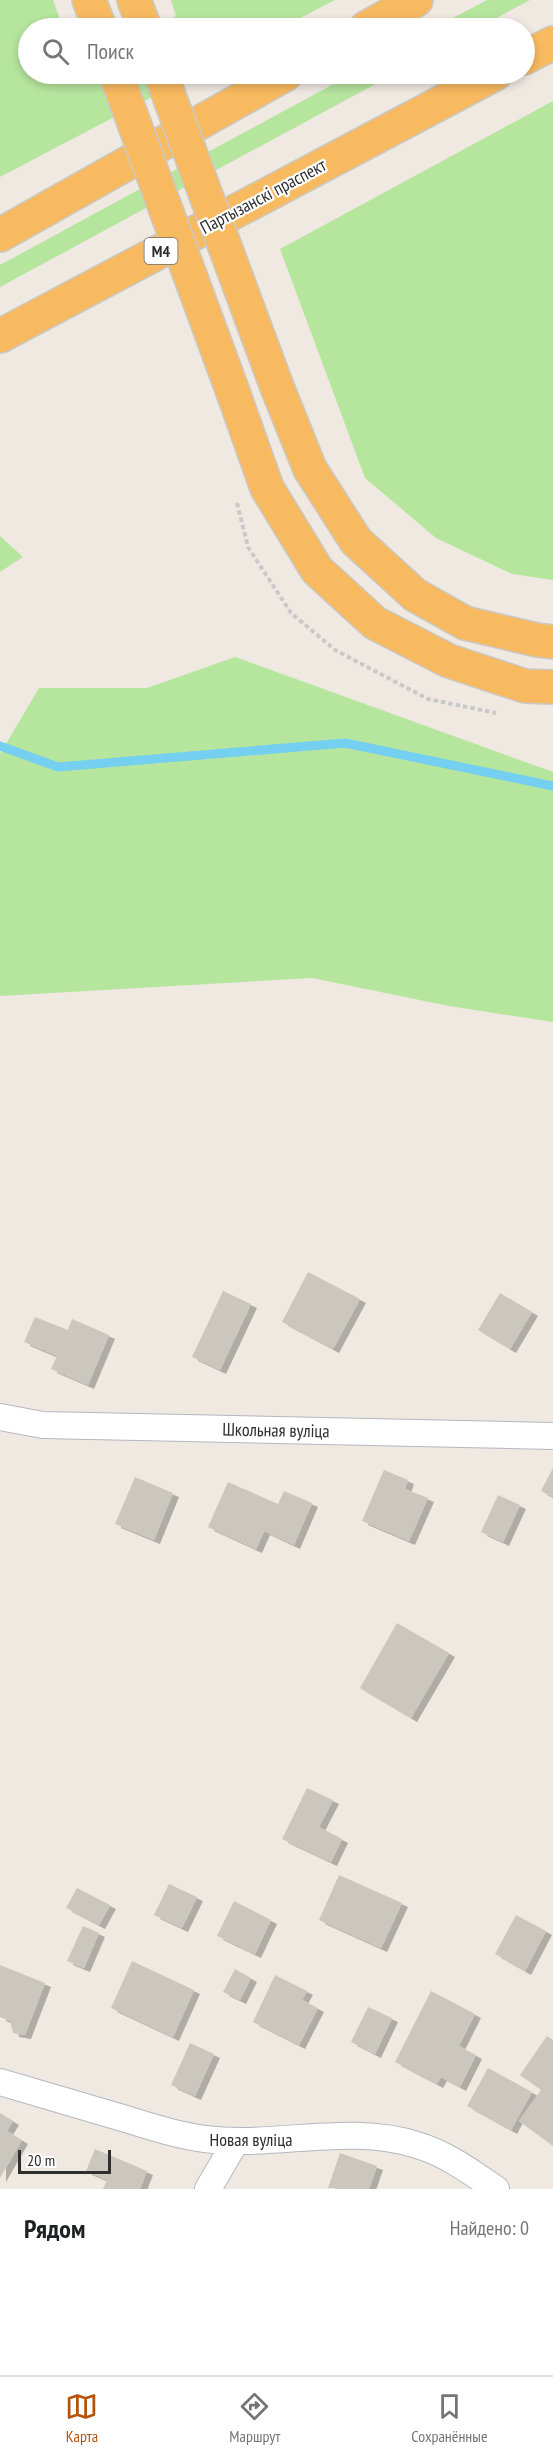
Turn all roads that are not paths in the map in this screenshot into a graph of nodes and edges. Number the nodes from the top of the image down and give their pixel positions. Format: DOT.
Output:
graph roads {
  1 [pos="89,0"];
  2 [pos="134,0"];
  3 [pos="416,0"];
  4 [pos="96,18"];
  5 [pos="141,18"];
  6 [pos="384,18"];
  7 [pos="553,43"];
  8 [pos="535,53"];
  9 [pos="120,84"];
  10 [pos="166,84"];
  11 [pos="268,84"];
  12 [pos="476,84"];
  13 [pos="0,235"];
  14 [pos="0,336"];
  15 [pos="553,642"];
  16 [pos="553,687"];
  17 [pos="0,1417"];
  18 [pos="553,1436"];
  19 [pos="0,2082"];
  20 [pos="236,2141"];
  21 [pos="208,2189"];
  22 [pos="496,2189"];
  1 -- 4 [label="highway"];
  2 -- 5 [label="highway"];
  3 -- 6 [label="highway"];
  7 -- 8 [label="highway"];
  9 -- 16 [label="highway, bridge"];
  10 -- 15 [label="highway, bridge"];
  11 -- 13 [label="highway"];
  12 -- 14 [label="highway, Партызанскі праспект / М4"];
  17 -- 18 [label="street, Школьная вуліца"];
  19 -- 20 [label="street, Новая вуліца"];
  20 -- 21 [label="street"];
  20 -- 22 [label="street, Новая вуліца"];
}
